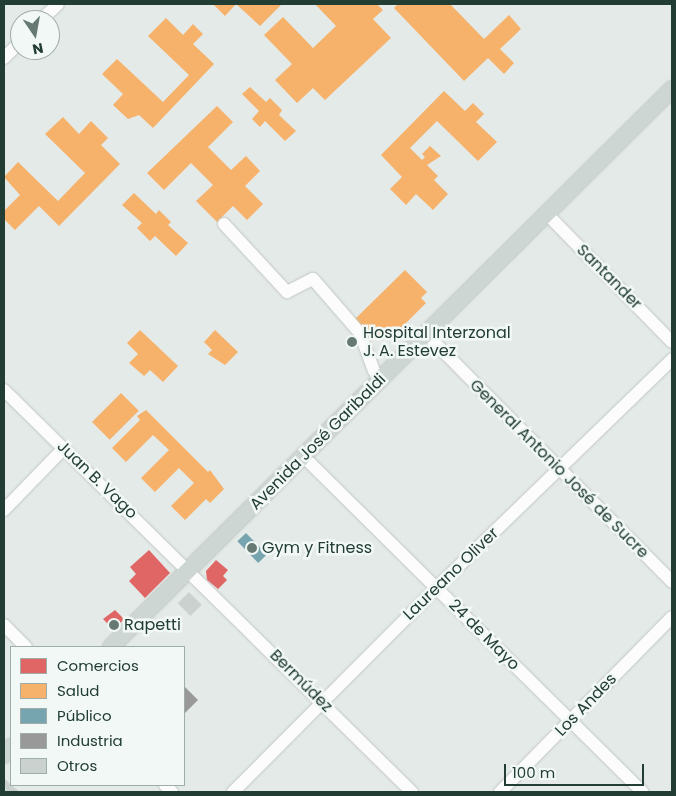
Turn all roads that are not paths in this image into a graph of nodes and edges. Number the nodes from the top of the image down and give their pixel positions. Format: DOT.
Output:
graph roads {
  1 [pos="672,89"];
  2 [pos="546,213"];
  3 [pos="224,224"];
  4 [pos="425,333"];
  5 [pos="672,342"];
  6 [pos="672,358"];
  7 [pos="381,378"];
  8 [pos="4,390"];
  9 [pos="64,448"];
  10 [pos="304,457"];
  11 [pos="558,470"];
  12 [pos="4,510"];
  13 [pos="189,571"];
  14 [pos="672,582"];
  15 [pos="437,587"];
  16 [pos="672,617"];
  17 [pos="4,625"];
  18 [pos="25,646"];
  19 [pos="113,646"];
  20 [pos="323,702"];
  21 [pos="570,720"];
  22 [pos="233,792"];
  23 [pos="412,792"];
  24 [pos="500,792"];
  25 [pos="642,792"];
  1 -- 2 [label="main road, Avenida José Garibaldi"];
  2 -- 4 [label="main road, Avenida José Garibaldi"];
  2 -- 5 [label="street, Santander"];
  3 -- 7 [label="street"];
  4 -- 7 [label="main road, Avenida José Garibaldi"];
  4 -- 11 [label="street, General Antonio José de Sucre"];
  6 -- 11 [label="street, Laureano Oliver"];
  7 -- 10 [label="main road, Avenida José Garibaldi"];
  8 -- 9 [label="street, Juan B. Vago"];
  9 -- 12 [label="street"];
  9 -- 13 [label="street, Juan B. Vago"];
  10 -- 13 [label="main road, Avenida José Garibaldi"];
  10 -- 15 [label="street, 24 de Mayo"];
  11 -- 14 [label="street, General Antonio José de Sucre"];
  11 -- 15 [label="street, Laureano Oliver"];
  13 -- 19 [label="main road, Avenida José Garibaldi"];
  13 -- 20 [label="street, Bermúdez"];
  15 -- 20 [label="street, Laureano Oliver"];
  15 -- 21 [label="street, 24 de Mayo"];
  16 -- 21 [label="street, Los Andes"];
  17 -- 18 [label="street"];
  20 -- 22 [label="street, Laureano Oliver"];
  20 -- 23 [label="street, Bermúdez"];
  21 -- 24 [label="street, Los Andes"];
  21 -- 25 [label="street, 24 de Mayo"];
}
